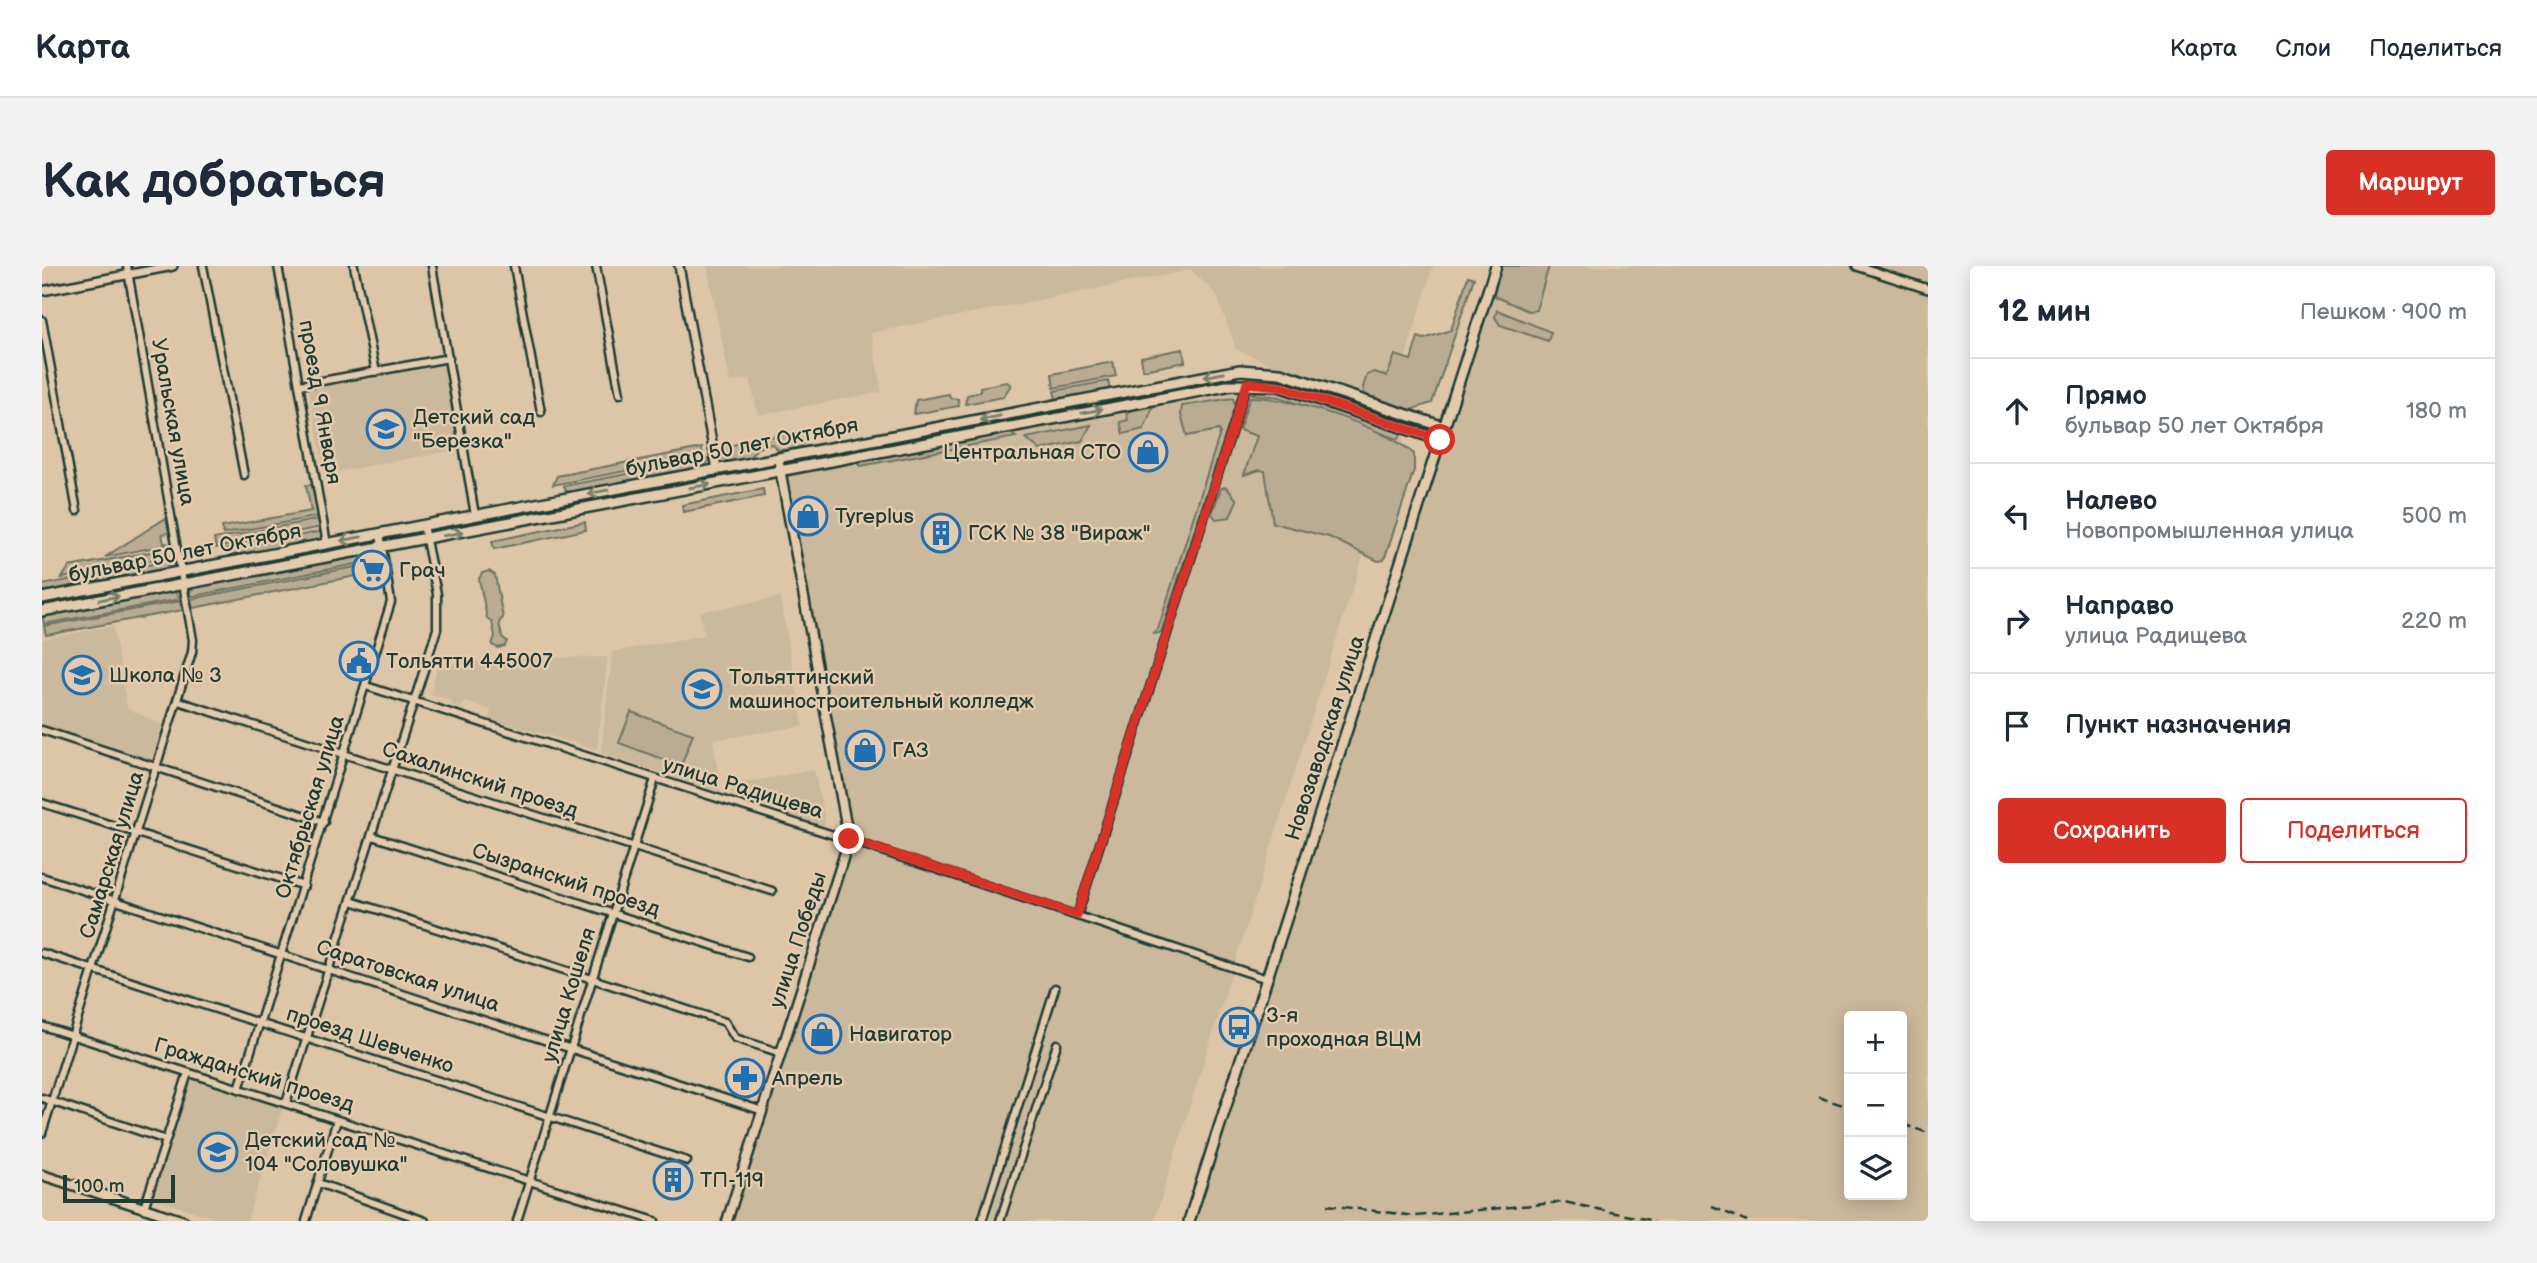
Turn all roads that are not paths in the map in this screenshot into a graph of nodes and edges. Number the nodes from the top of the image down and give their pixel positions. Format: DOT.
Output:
graph roads {
  1 [pos="173,266"];
  2 [pos="203,266"];
  3 [pos="278,266"];
  4 [pos="354,266"];
  5 [pos="432,266"];
  6 [pos="514,266"];
  7 [pos="596,266"];
  8 [pos="679,266"];
  9 [pos="1496,266"];
  10 [pos="1857,266"];
  11 [pos="127,270"];
  12 [pos="1928,289"];
  13 [pos="42,291"];
  14 [pos="42,320"];
  15 [pos="449,358"];
  16 [pos="376,372"];
  17 [pos="1247,383"];
  18 [pos="299,385"];
  19 [pos="620,394"];
  20 [pos="1053,406"];
  21 [pos="541,412"];
  22 [pos="1407,415"];
  23 [pos="1055,418"];
  24 [pos="1402,427"];
  25 [pos="1444,427"];
  26 [pos="891,437"];
  27 [pos="1440,440"];
  28 [pos="892,449"];
  29 [pos="778,458"];
  30 [pos="717,469"];
  31 [pos="780,471"];
  32 [pos="244,475"];
  33 [pos="77,511"];
  34 [pos="475,515"];
  35 [pos="423,525"];
  36 [pos="380,534"];
  37 [pos="426,539"];
  38 [pos="327,544"];
  39 [pos="382,547"];
  40 [pos="181,572"];
  41 [pos="183,584"];
  42 [pos="42,598"];
  43 [pos="42,611"];
  44 [pos="366,686"];
  45 [pos="178,701"];
  46 [pos="415,701"];
  47 [pos="42,730"];
  48 [pos="345,755"];
  49 [pos="157,767"];
  50 [pos="392,770"];
  51 [pos="656,779"];
  52 [pos="42,803"];
  53 [pos="324,822"];
  54 [pos="137,833"];
  55 [pos="373,836"];
  56 [pos="849,839"];
  57 [pos="633,847"];
  58 [pos="42,877"];
  59 [pos="304,886"];
  60 [pos="772,891"];
  61 [pos="115,901"];
  62 [pos="351,901"];
  63 [pos="612,913"];
  64 [pos="1077,915"];
  65 [pos="42,953"];
  66 [pos="282,953"];
  67 [pos="748,957"];
  68 [pos="329,968"];
  69 [pos="95,970"];
  70 [pos="593,979"];
  71 [pos="1267,979"];
  72 [pos="1055,988"];
  73 [pos="260,1024"];
  74 [pos="42,1026"];
  75 [pos="74,1037"];
  76 [pos="306,1038"];
  77 [pos="1057,1044"];
  78 [pos="571,1048"];
  79 [pos="781,1053"];
  80 [pos="188,1073"];
  81 [pos="240,1089"];
  82 [pos="42,1098"];
  83 [pos="53,1102"];
  84 [pos="286,1103"];
  85 [pos="763,1111"];
  86 [pos="551,1116"];
  87 [pos="337,1120"];
  88 [pos="42,1132"];
  89 [pos="166,1140"];
  90 [pos="687,1161"];
  91 [pos="42,1175"];
  92 [pos="530,1180"];
  93 [pos="318,1183"];
  94 [pos="144,1208"];
  95 [pos="184,1221"];
  96 [pos="306,1221"];
  97 [pos="425,1221"];
  98 [pos="517,1221"];
  99 [pos="655,1221"];
  100 [pos="727,1221"];
  101 [pos="982,1221"];
  102 [pos="1000,1221"];
  103 [pos="1189,1221"];
  1 -- 11 [label="street"];
  2 -- 32 [label="street"];
  3 -- 18 [label="street, проезд 9 Января"];
  4 -- 16 [label="street"];
  5 -- 15 [label="street"];
  6 -- 21 [label="street"];
  7 -- 19 [label="street"];
  8 -- 30 [label="street"];
  9 -- 25 [label="main road, Новозаводская улица"];
  10 -- 12 [label="street"];
  11 -- 13 [label="street"];
  11 -- 40 [label="street, Уральская улица"];
  14 -- 33 [label="street"];
  15 -- 16 [label="street"];
  15 -- 34 [label="street"];
  16 -- 18 [label="street"];
  23 -- 17 [label="main road, бульвар 50 лет Октября, one-way"];
  17 -- 24 [label="main road, бульвар 50 лет Октября"];
  17 -- 64 [label="street"];
  18 -- 38 [label="street, проезд 9 Января"];
  22 -- 20 [label="main road, бульвар 50 лет Октября, one-way"];
  20 -- 23 [label="main road"];
  20 -- 26 [label="main road, бульвар 50 лет Октября, one-way"];
  22 -- 24 [label="main road"];
  22 -- 25 [label="main road, бульвар 50 лет Октября"];
  23 -- 28 [label="main road, бульвар 50 лет Октября"];
  24 -- 27 [label="main road, бульвар 50 лет Октября"];
  25 -- 27 [label="main road, Новозаводская улица"];
  26 -- 28 [label="main road"];
  26 -- 29 [label="main road, бульвар 50 лет Октября"];
  27 -- 71 [label="main road, Новозаводская улица"];
  28 -- 31 [label="main road, бульвар 50 лет Октября"];
  29 -- 30 [label="main road, бульвар 50 лет Октября"];
  29 -- 31 [label="main road, улица Победы"];
  30 -- 34 [label="main road, бульвар 50 лет Октября, one-way"];
  37 -- 31 [label="main road, бульвар 50 лет Октября, one-way"];
  31 -- 56 [label="main road, улица Победы"];
  34 -- 35 [label="main road, бульвар 50 лет Октября"];
  35 -- 36 [label="main road, бульвар 50 лет Октября"];
  35 -- 37 [label="street"];
  36 -- 38 [label="main road, бульвар 50 лет Октября, one-way"];
  36 -- 39 [label="street, Октябрьская улица"];
  37 -- 39 [label="main road, бульвар 50 лет Октября"];
  37 -- 46 [label="street"];
  38 -- 40 [label="main road, бульвар 50 лет Октября"];
  39 -- 41 [label="main road, бульвар 50 лет Октября"];
  39 -- 44 [label="street, Октябрьская улица"];
  40 -- 41 [label="street, Уральская улица"];
  40 -- 42 [label="main road, бульвар 50 лет Октября"];
  43 -- 41 [label="main road, бульвар 50 лет Октября, one-way"];
  41 -- 45 [label="street, Самарская улица"];
  44 -- 46 [label="street, улица Радищева"];
  44 -- 48 [label="street, Октябрьская улица"];
  45 -- 48 [label="street, Сахалинский проезд"];
  45 -- 49 [label="street, Самарская улица"];
  46 -- 50 [label="street"];
  46 -- 51 [label="street, улица Радищева"];
  47 -- 49 [label="street"];
  48 -- 50 [label="street, Сахалинский проезд"];
  48 -- 53 [label="street, Октябрьская улица"];
  49 -- 53 [label="street"];
  49 -- 54 [label="street, Самарская улица"];
  50 -- 55 [label="street"];
  50 -- 57 [label="street, Сахалинский проезд"];
  51 -- 56 [label="street, улица Радищева"];
  51 -- 57 [label="street, улица Кошеля"];
  52 -- 54 [label="street"];
  53 -- 59 [label="street, Октябрьская улица"];
  54 -- 59 [label="street"];
  54 -- 61 [label="street, Самарская улица"];
  55 -- 62 [label="street"];
  55 -- 63 [label="street, Сызранский проезд"];
  56 -- 64 [label="street, улица Радищева"];
  56 -- 79 [label="main road, улица Победы"];
  57 -- 60 [label="street, Сахалинский проезд"];
  57 -- 63 [label="street, улица Кошеля"];
  58 -- 61 [label="street, Саратовская улица"];
  59 -- 66 [label="street, Октябрьская улица"];
  61 -- 66 [label="street, Саратовская улица"];
  61 -- 69 [label="street, Самарская улица"];
  62 -- 68 [label="street"];
  62 -- 70 [label="street"];
  63 -- 67 [label="street, Сызранский проезд"];
  63 -- 70 [label="street, улица Кошеля"];
  64 -- 71 [label="street, улица Радищева"];
  65 -- 69 [label="street, проезд Шевченко"];
  66 -- 68 [label="street, Саратовская улица"];
  66 -- 73 [label="street, Октябрьская улица"];
  68 -- 76 [label="street"];
  68 -- 78 [label="street, Саратовская улица"];
  69 -- 73 [label="street, проезд Шевченко"];
  69 -- 75 [label="street, Самарская улица"];
  70 -- 78 [label="street, улица Кошеля"];
  70 -- 79 [label="street"];
  71 -- 103 [label="main road, Новозаводская улица"];
  72 -- 101 [label="street"];
  73 -- 76 [label="street, проезд Шевченко"];
  73 -- 81 [label="street, Октябрьская улица"];
  74 -- 75 [label="street, Гражданский проезд"];
  75 -- 80 [label="street, Гражданский проезд"];
  75 -- 83 [label="street, Самарская улица"];
  76 -- 84 [label="street"];
  76 -- 86 [label="street, проезд Шевченко"];
  77 -- 102 [label="street"];
  78 -- 85 [label="street, Саратовская улица"];
  78 -- 86 [label="street, улица Кошеля"];
  79 -- 85 [label="main road, улица Победы"];
  80 -- 81 [label="street, Гражданский проезд"];
  80 -- 89 [label="street"];
  81 -- 84 [label="street, Гражданский проезд"];
  82 -- 83 [label="street"];
  83 -- 88 [label="street, Самарская улица"];
  83 -- 89 [label="street"];
  84 -- 87 [label="street, Гражданский проезд"];
  85 -- 100 [label="main road, улица Победы"];
  86 -- 90 [label="street, проезд Шевченко"];
  86 -- 92 [label="street, улица Кошеля"];
  87 -- 92 [label="street, Гражданский проезд"];
  87 -- 93 [label="street"];
  89 -- 94 [label="street"];
  91 -- 94 [label="main road"];
  92 -- 98 [label="street, улица Кошеля"];
  92 -- 99 [label="street, Гражданский проезд"];
  93 -- 96 [label="street"];
  93 -- 97 [label="street"];
  94 -- 95 [label="main road"];
}
